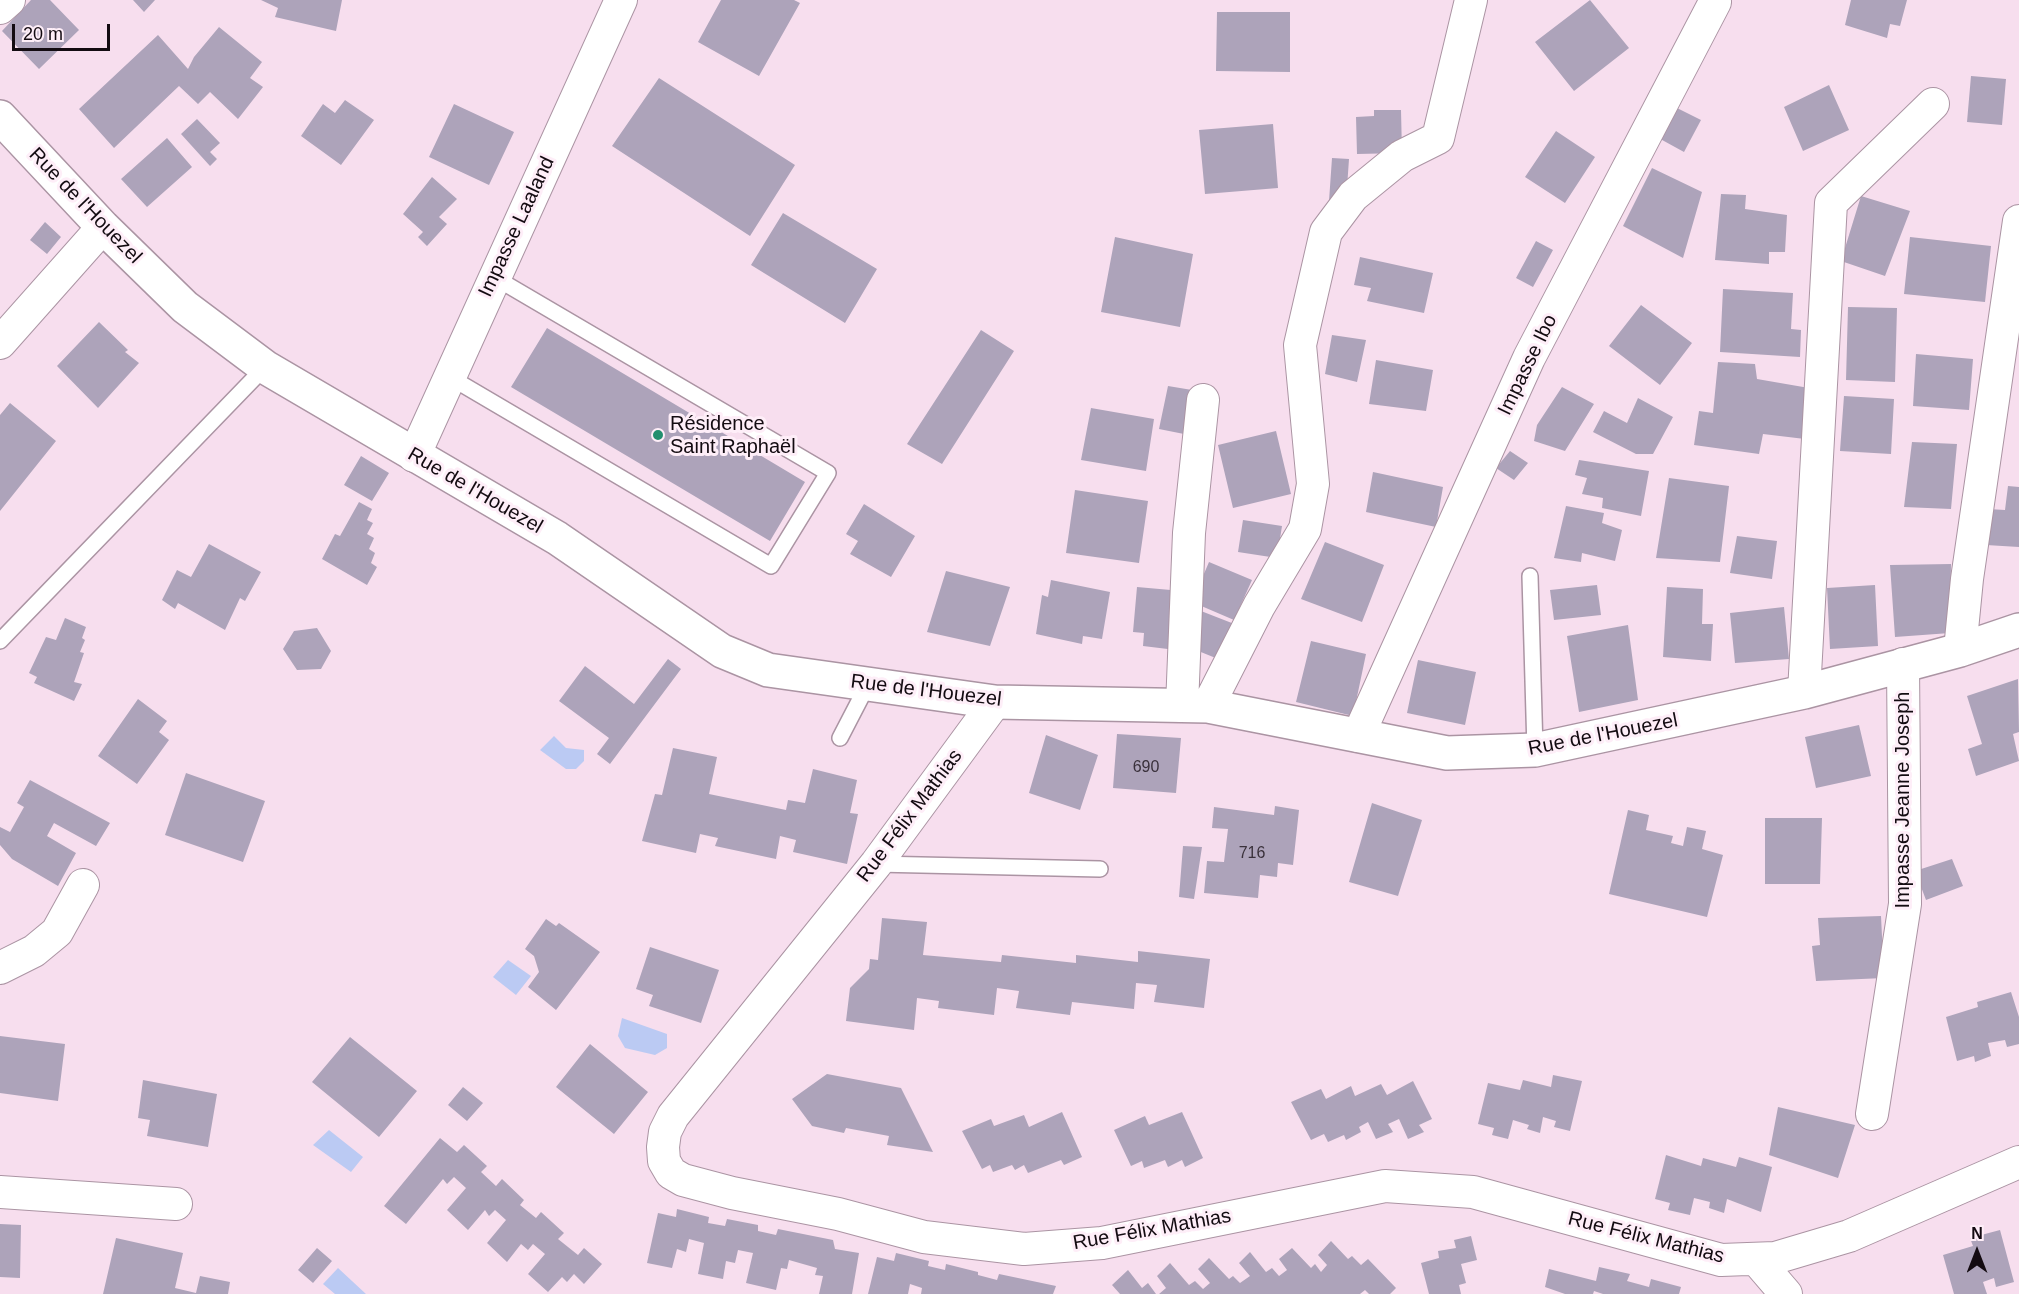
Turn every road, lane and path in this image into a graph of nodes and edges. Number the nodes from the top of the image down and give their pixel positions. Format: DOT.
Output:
graph roads {
  1 [pos="9,0"];
  2 [pos="621,0"];
  3 [pos="1471,0"];
  4 [pos="1715,2"];
  5 [pos="0,8"];
  6 [pos="1933,104"];
  7 [pos="0,117"];
  8 [pos="2019,221"];
  9 [pos="103,227"];
  10 [pos="494,277"];
  11 [pos="0,343"];
  12 [pos="265,367"];
  13 [pos="448,376"];
  14 [pos="1203,400"];
  15 [pos="414,456"];
  16 [pos="1530,576"];
  17 [pos="2019,630"];
  18 [pos="0,641"];
  19 [pos="1960,650"];
  20 [pos="1903,664"];
  21 [pos="868,684"];
  22 [pos="1804,692"];
  23 [pos="995,702"];
  24 [pos="1195,706"];
  25 [pos="1358,736"];
  26 [pos="840,738"];
  27 [pos="1535,750"];
  28 [pos="876,864"];
  29 [pos="1100,870"];
  30 [pos="83,885"];
  31 [pos="0,968"];
  32 [pos="1872,1114"];
  33 [pos="2019,1162"];
  34 [pos="0,1192"];
  35 [pos="176,1204"];
  36 [pos="1756,1259"];
  37 [pos="1786,1294"];
  1 -- 5 [label="street"];
  2 -- 10 [label="street, Impasse Laaland"];
  3 -- 24 [label="street"];
  4 -- 25 [label="street, Impasse Ibo"];
  6 -- 22 [label="street"];
  7 -- 9 [label="street, Rue de l'Houezel"];
  8 -- 19 [label="street"];
  9 -- 11 [label="street"];
  9 -- 12 [label="street, Rue de l'Houezel"];
  10 -- 13 [label="street, Impasse Laaland"];
  10 -- 13 [label="lane"];
  12 -- 15 [label="street, Rue de l'Houezel"];
  12 -- 18 [label="lane"];
  13 -- 15 [label="street, Impasse Laaland"];
  14 -- 24 [label="street"];
  15 -- 21 [label="street, Rue de l'Houezel"];
  16 -- 27 [label="lane"];
  17 -- 19 [label="street, Rue de l'Houezel"];
  19 -- 20 [label="street, Rue de l'Houezel"];
  20 -- 22 [label="street, Rue de l'Houezel"];
  20 -- 32 [label="street, Impasse Jeanne Joseph"];
  21 -- 23 [label="street, Rue de l'Houezel"];
  21 -- 26 [label="lane"];
  22 -- 27 [label="street, Rue de l'Houezel"];
  23 -- 24 [label="street, Rue de l'Houezel"];
  23 -- 28 [label="street, Rue Félix Mathias"];
  24 -- 25 [label="street, Rue de l'Houezel"];
  25 -- 27 [label="street, Rue de l'Houezel"];
  28 -- 29 [label="lane"];
  28 -- 36 [label="street, Rue Félix Mathias"];
  30 -- 31 [label="street"];
  33 -- 36 [label="street, Rue Félix Mathias"];
  34 -- 35 [label="street"];
  36 -- 37 [label="street"];
}
